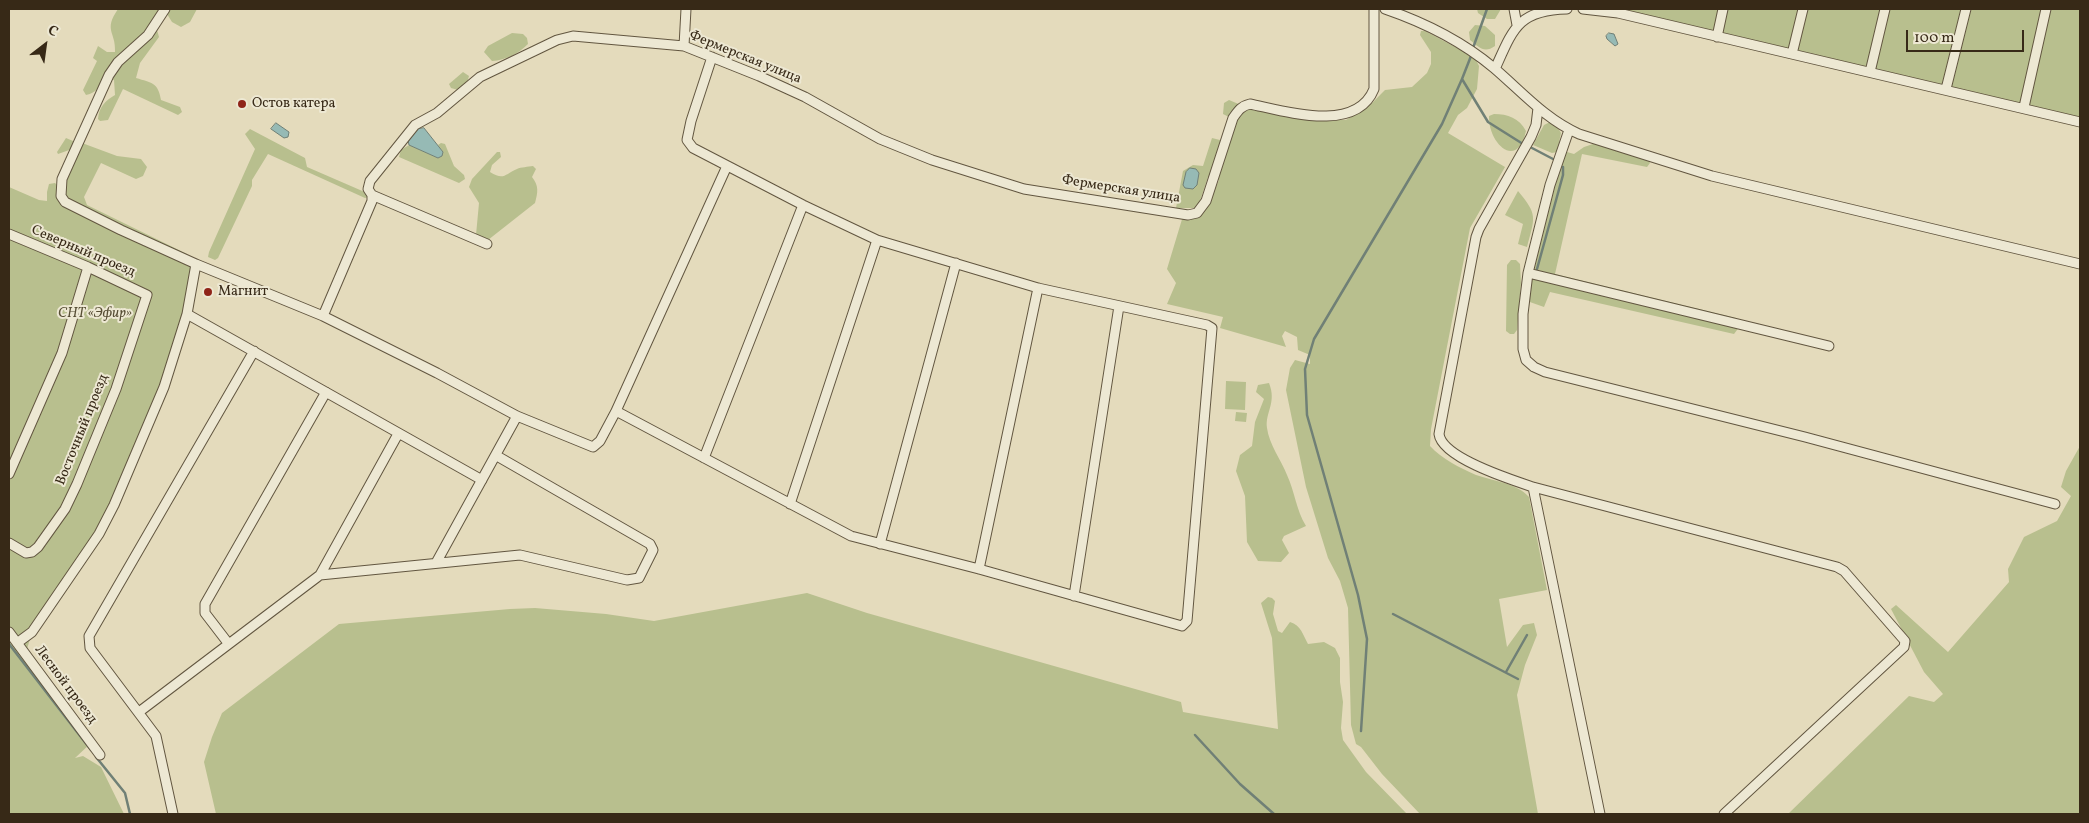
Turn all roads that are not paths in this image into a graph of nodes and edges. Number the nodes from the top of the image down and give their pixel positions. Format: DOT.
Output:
graph roads {
  1 [pos="165,9"];
  2 [pos="686,9"];
  3 [pos="1374,9"];
  4 [pos="1385,9"];
  5 [pos="1514,9"];
  6 [pos="1567,9"];
  7 [pos="1582,9"];
  8 [pos="1723,9"];
  9 [pos="1804,9"];
  10 [pos="1885,9"];
  11 [pos="1966,9"];
  12 [pos="2046,9"];
  13 [pos="1642,13"];
  14 [pos="1517,25"];
  15 [pos="1717,37"];
  16 [pos="684,46"];
  17 [pos="1792,54"];
  18 [pos="712,57"];
  19 [pos="1495,69"];
  20 [pos="1870,72"];
  21 [pos="1946,89"];
  22 [pos="1538,108"];
  23 [pos="2024,108"];
  24 [pos="2080,122"];
  25 [pos="1570,130"];
  26 [pos="728,166"];
  27 [pos="372,195"];
  28 [pos="803,205"];
  29 [pos="9,234"];
  30 [pos="877,240"];
  31 [pos="487,244"];
  32 [pos="956,263"];
  33 [pos="196,264"];
  34 [pos="2080,264"];
  35 [pos="88,267"];
  36 [pos="1528,273"];
  37 [pos="1038,288"];
  38 [pos="147,295"];
  39 [pos="1119,306"];
  40 [pos="187,314"];
  41 [pos="323,316"];
  42 [pos="1829,346"];
  43 [pos="254,350"];
  44 [pos="326,392"];
  45 [pos="616,411"];
  46 [pos="517,416"];
  47 [pos="398,434"];
  48 [pos="497,456"];
  49 [pos="704,458"];
  50 [pos="9,474"];
  51 [pos="482,480"];
  52 [pos="1533,487"];
  53 [pos="790,504"];
  54 [pos="2055,504"];
  55 [pos="9,543"];
  56 [pos="880,544"];
  57 [pos="436,563"];
  58 [pos="979,569"];
  59 [pos="320,575"];
  60 [pos="1074,596"];
  61 [pos="9,632"];
  62 [pos="17,643"];
  63 [pos="228,643"];
  64 [pos="139,712"];
  65 [pos="100,755"];
  66 [pos="173,814"];
  67 [pos="1600,814"];
  68 [pos="1724,814"];
  1 -- 33 [label="street"];
  2 -- 16 [label="street"];
  3 -- 18 [label="street, Фермерская улица"];
  4 -- 19 [label="street"];
  5 -- 14 [label="street"];
  6 -- 14 [label="street"];
  7 -- 13 [label="street"];
  8 -- 15 [label="street"];
  9 -- 17 [label="street"];
  10 -- 20 [label="street"];
  11 -- 21 [label="street"];
  12 -- 23 [label="street"];
  13 -- 15 [label="street"];
  14 -- 19 [label="street"];
  15 -- 17 [label="street"];
  16 -- 18 [label="street, Фермерская улица"];
  16 -- 27 [label="street, Фермерская улица"];
  17 -- 20 [label="street"];
  18 -- 26 [label="street"];
  19 -- 22 [label="street"];
  20 -- 21 [label="street"];
  21 -- 23 [label="street"];
  22 -- 25 [label="street"];
  22 -- 52 [label="street"];
  23 -- 24 [label="street"];
  25 -- 34 [label="street"];
  25 -- 36 [label="street"];
  26 -- 28 [label="street"];
  26 -- 45 [label="street"];
  27 -- 31 [label="street"];
  27 -- 41 [label="street, Фермерская улица"];
  28 -- 30 [label="street"];
  28 -- 49 [label="street"];
  29 -- 35 [label="street, Северный проезд"];
  30 -- 32 [label="street"];
  30 -- 53 [label="street"];
  32 -- 37 [label="street"];
  32 -- 56 [label="street"];
  33 -- 40 [label="street"];
  33 -- 41 [label="street"];
  35 -- 38 [label="street, Северный проезд"];
  35 -- 50 [label="street"];
  36 -- 42 [label="street"];
  36 -- 54 [label="street"];
  37 -- 39 [label="street"];
  37 -- 58 [label="street"];
  38 -- 55 [label="street, Восточный проезд"];
  39 -- 60 [label="street"];
  39 -- 60 [label="street"];
  40 -- 43 [label="street"];
  40 -- 62 [label="street"];
  41 -- 46 [label="street"];
  43 -- 44 [label="street"];
  43 -- 64 [label="street"];
  44 -- 47 [label="street"];
  44 -- 63 [label="street"];
  45 -- 46 [label="street"];
  45 -- 49 [label="street"];
  46 -- 48 [label="street"];
  47 -- 51 [label="street"];
  47 -- 59 [label="street"];
  48 -- 51 [label="street"];
  48 -- 57 [label="street"];
  49 -- 53 [label="street"];
  51 -- 57 [label="street"];
  52 -- 67 [label="street"];
  52 -- 68 [label="street"];
  53 -- 56 [label="street"];
  56 -- 58 [label="street"];
  57 -- 59 [label="street"];
  58 -- 60 [label="street"];
  59 -- 63 [label="street"];
  61 -- 62 [label="street, Лесной проезд"];
  62 -- 65 [label="street, Лесной проезд"];
  63 -- 64 [label="street"];
  64 -- 66 [label="street"];
}
